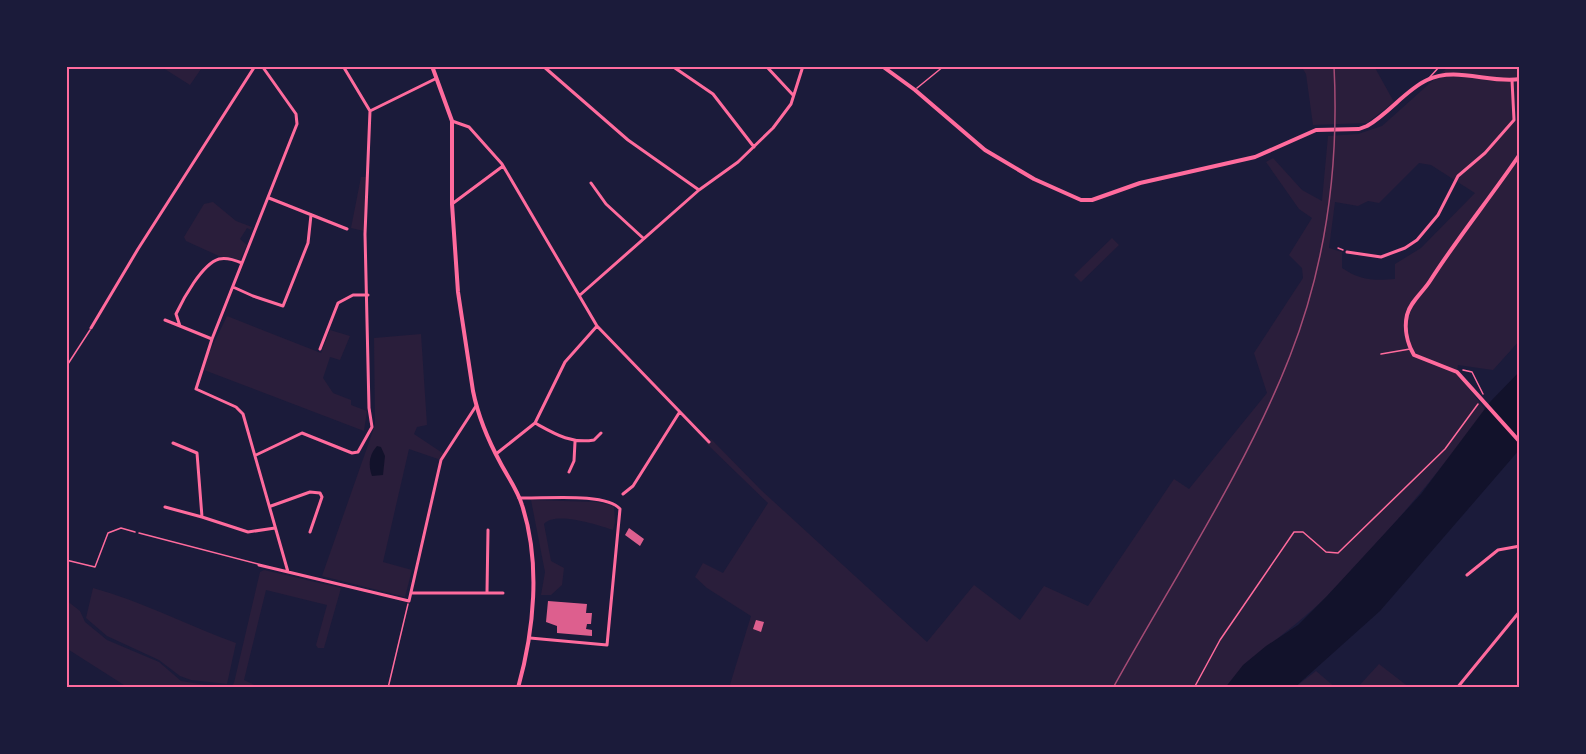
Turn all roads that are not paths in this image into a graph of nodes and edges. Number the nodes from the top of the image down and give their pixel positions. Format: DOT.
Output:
graph roads {
  1 [pos="255,66"];
  2 [pos="262,66"];
  3 [pos="343,66"];
  4 [pos="432,66"];
  5 [pos="543,66"];
  6 [pos="672,66"];
  7 [pos="766,66"];
  8 [pos="803,66"];
  9 [pos="882,66"];
  10 [pos="944,66"];
  11 [pos="1440,66"];
  12 [pos="1429,78"];
  13 [pos="435,79"];
  14 [pos="1520,79"];
  15 [pos="1512,80"];
  16 [pos="915,90"];
  17 [pos="793,95"];
  18 [pos="370,111"];
  19 [pos="452,122"];
  20 [pos="754,147"];
  21 [pos="1520,154"];
  22 [pos="503,165"];
  23 [pos="591,183"];
  24 [pos="699,190"];
  25 [pos="269,198"];
  26 [pos="452,204"];
  27 [pos="310,215"];
  28 [pos="347,230"];
  29 [pos="643,238"];
  30 [pos="1347,252"];
  31 [pos="242,263"];
  32 [pos="233,286"];
  33 [pos="368,295"];
  34 [pos="580,295"];
  35 [pos="165,320"];
  36 [pos="180,326"];
  37 [pos="597,326"];
  38 [pos="91,328"];
  39 [pos="212,339"];
  40 [pos="320,349"];
  41 [pos="1410,349"];
  42 [pos="1381,354"];
  43 [pos="476,406"];
  44 [pos="679,413"];
  45 [pos="535,423"];
  46 [pos="601,433"];
  47 [pos="575,442"];
  48 [pos="709,442"];
  49 [pos="1520,442"];
  50 [pos="173,443"];
  51 [pos="496,454"];
  52 [pos="256,455"];
  53 [pos="569,472"];
  54 [pos="623,494"];
  55 [pos="519,498"];
  56 [pos="271,506"];
  57 [pos="165,507"];
  58 [pos="202,517"];
  59 [pos="276,528"];
  60 [pos="488,531"];
  61 [pos="310,532"];
  62 [pos="139,533"];
  63 [pos="1520,546"];
  64 [pos="259,565"];
  65 [pos="288,572"];
  66 [pos="1467,575"];
  67 [pos="411,592"];
  68 [pos="487,592"];
  69 [pos="502,593"];
  70 [pos="1520,611"];
  71 [pos="530,638"];
  72 [pos="518,688"];
  73 [pos="1457,688"];
  1 -- 38 [label="street"];
  2 -- 25 [label="street"];
  3 -- 18 [label="street"];
  4 -- 13 [label="street"];
  5 -- 24 [label="street"];
  6 -- 20 [label="street"];
  7 -- 17 [label="street"];
  8 -- 17 [label="street"];
  9 -- 16 [label="street"];
  10 -- 16 [label="lane"];
  11 -- 12 [label="lane"];
  12 -- 15 [label="street"];
  12 -- 16 [label="street"];
  13 -- 18 [label="street"];
  13 -- 19 [label="street"];
  14 -- 15 [label="street"];
  15 -- 30 [label="street"];
  17 -- 20 [label="street"];
  18 -- 33 [label="street"];
  19 -- 22 [label="street"];
  19 -- 26 [label="street"];
  20 -- 24 [label="street"];
  21 -- 41 [label="street"];
  22 -- 26 [label="street"];
  22 -- 34 [label="street"];
  23 -- 29 [label="street"];
  24 -- 29 [label="street"];
  25 -- 27 [label="street"];
  25 -- 31 [label="street"];
  26 -- 43 [label="street"];
  27 -- 28 [label="street"];
  27 -- 32 [label="street"];
  29 -- 34 [label="street"];
  31 -- 32 [label="street"];
  31 -- 36 [label="street"];
  32 -- 39 [label="street"];
  33 -- 40 [label="street"];
  33 -- 52 [label="street"];
  34 -- 37 [label="street"];
  35 -- 36 [label="street"];
  36 -- 39 [label="street"];
  37 -- 44 [label="street"];
  37 -- 45 [label="street"];
  39 -- 52 [label="street"];
  41 -- 42 [label="lane"];
  41 -- 49 [label="street"];
  43 -- 51 [label="street"];
  43 -- 67 [label="street"];
  44 -- 48 [label="street"];
  44 -- 54 [label="street"];
  45 -- 47 [label="street"];
  45 -- 51 [label="street"];
  46 -- 47 [label="street"];
  47 -- 53 [label="street"];
  50 -- 58 [label="street"];
  51 -- 55 [label="street"];
  52 -- 56 [label="street"];
  55 -- 71 [label="street"];
  55 -- 71 [label="street"];
  56 -- 59 [label="street"];
  56 -- 61 [label="street"];
  57 -- 58 [label="street"];
  58 -- 59 [label="street"];
  59 -- 65 [label="street"];
  60 -- 68 [label="street"];
  62 -- 64 [label="lane"];
  63 -- 66 [label="street"];
  64 -- 65 [label="street"];
  65 -- 67 [label="street"];
  67 -- 68 [label="street"];
  68 -- 69 [label="street"];
  70 -- 73 [label="street"];
  71 -- 72 [label="street"];
}
